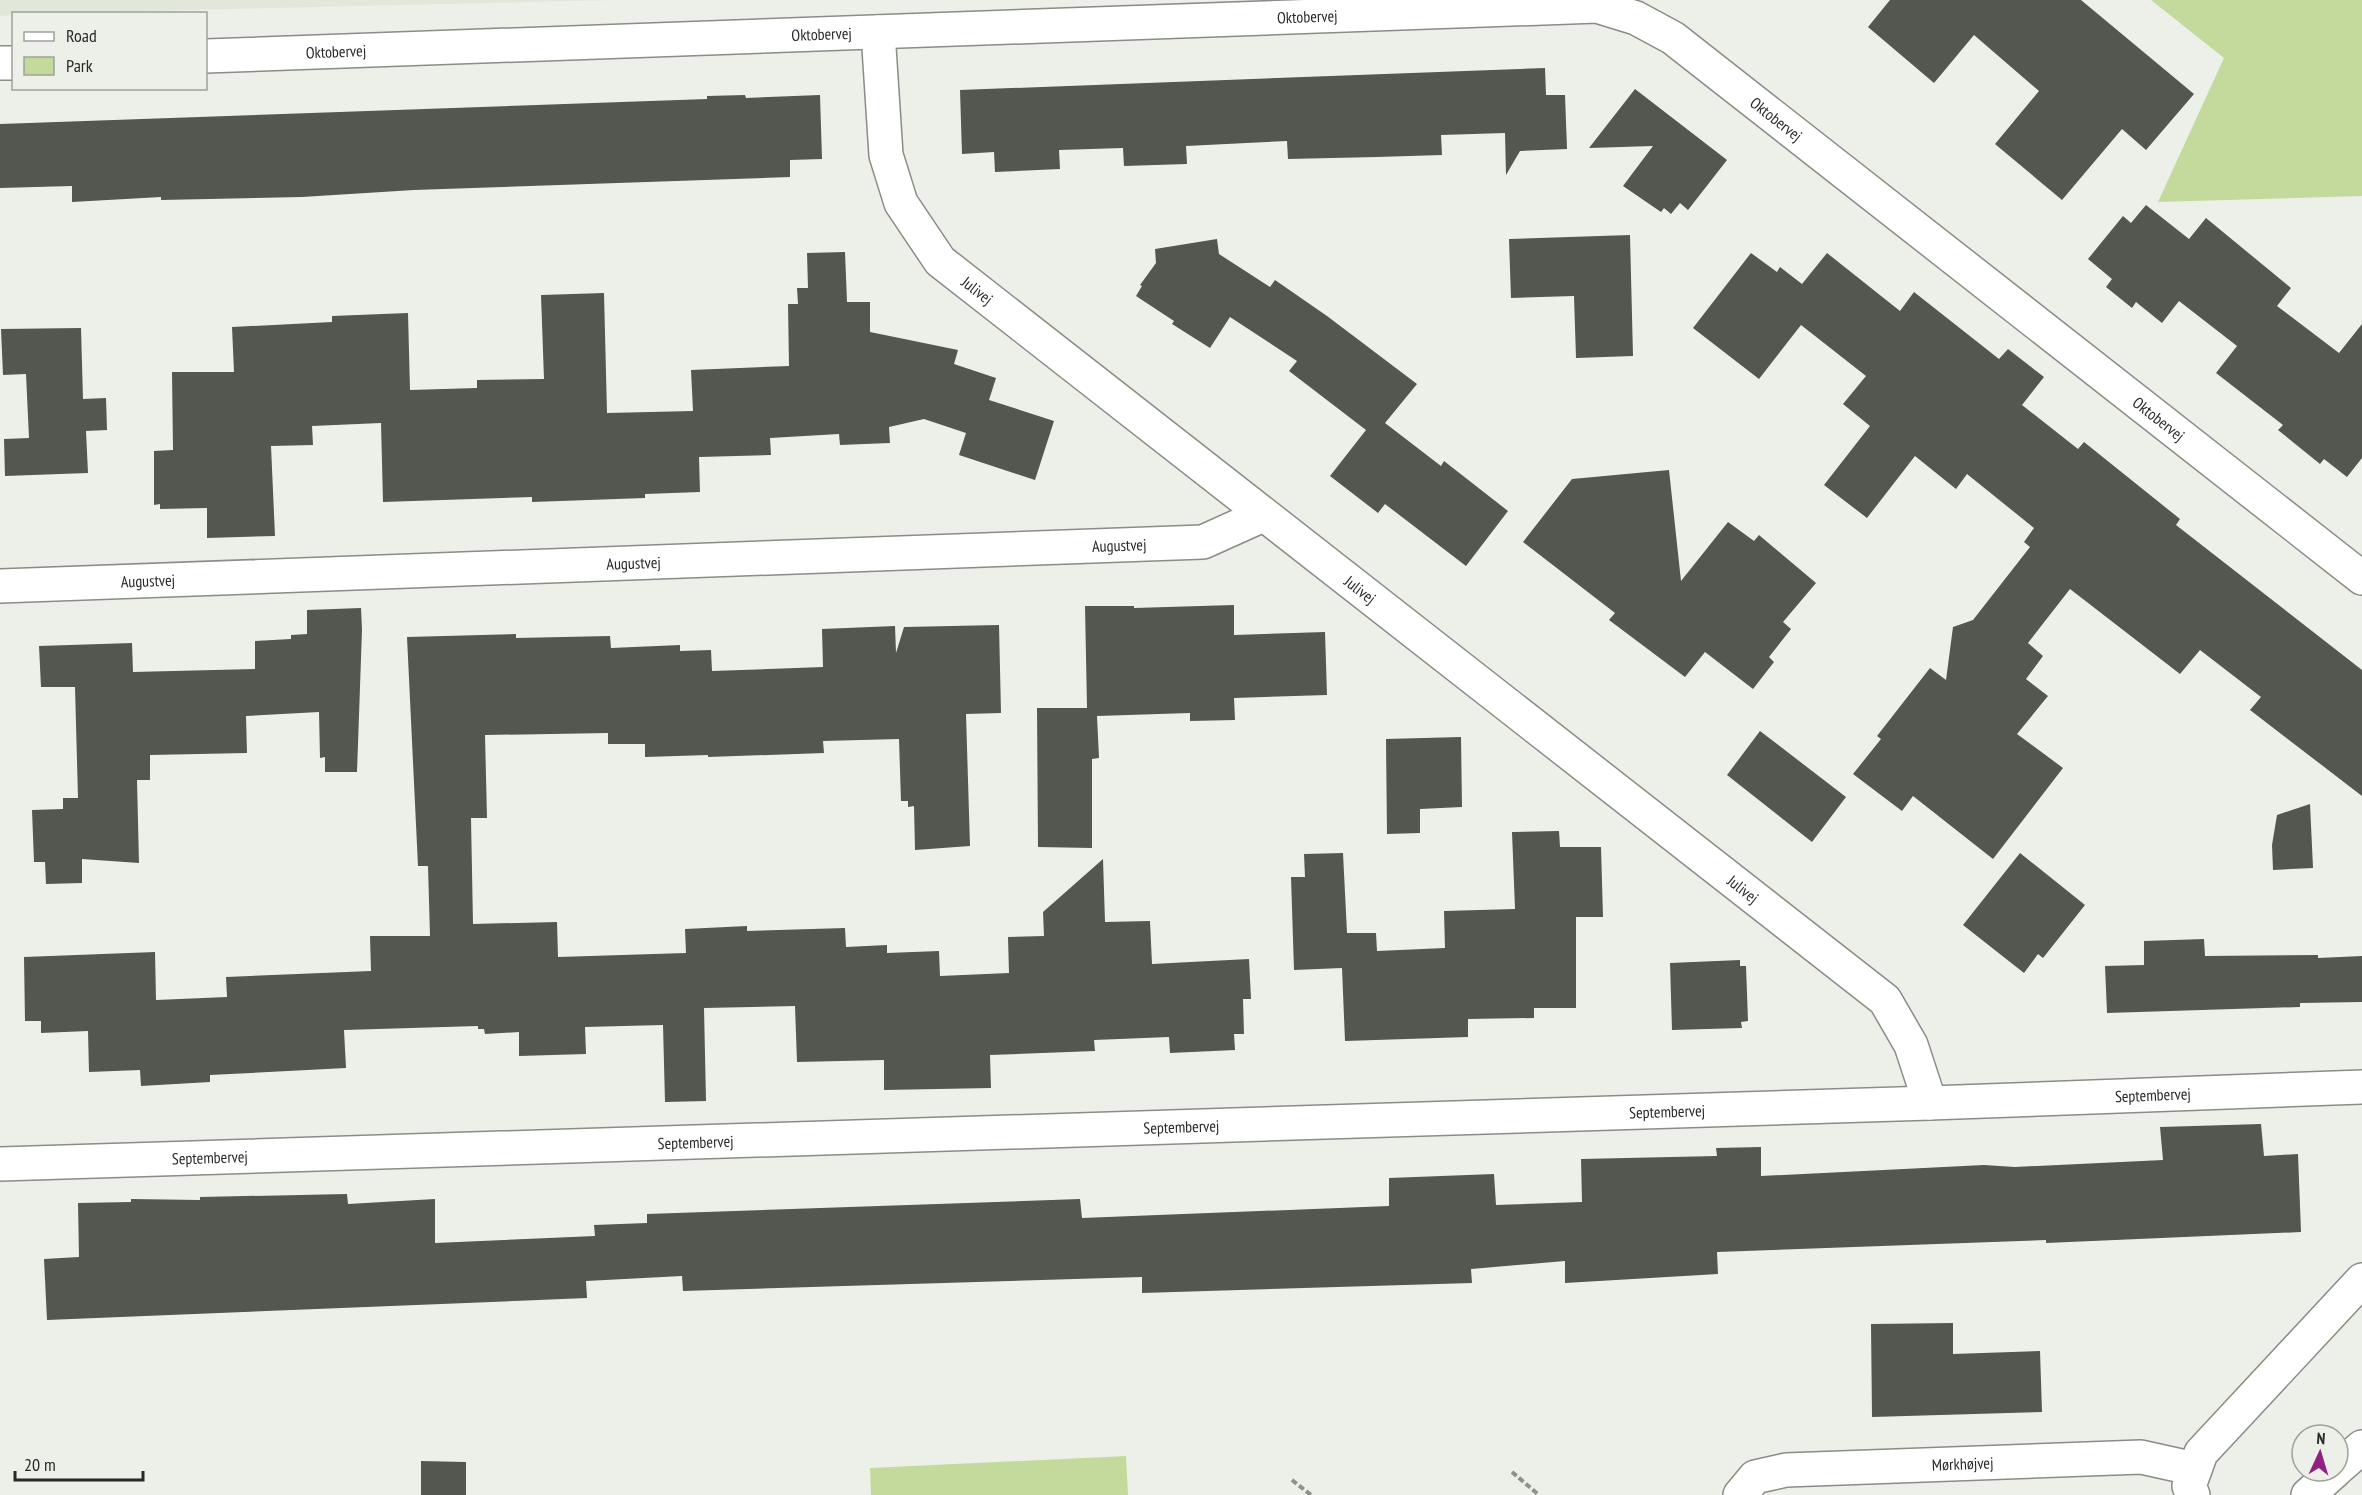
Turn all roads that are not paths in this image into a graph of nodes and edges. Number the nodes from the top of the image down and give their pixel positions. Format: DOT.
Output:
graph roads {
  1 [pos="878,32"];
  2 [pos="207,56"];
  3 [pos="1263,515"];
  4 [pos="2362,578"];
  5 [pos="0,586"];
  6 [pos="2362,1087"];
  7 [pos="1930,1103"];
  8 [pos="0,1164"];
  9 [pos="2362,1280"];
  10 [pos="2362,1447"];
  11 [pos="2350,1458"];
  12 [pos="2194,1482"];
  13 [pos="2322,1483"];
  14 [pos="1740,1495"];
  15 [pos="2308,1495"];
  1 -- 2 [label="street, Oktobervej"];
  1 -- 3 [label="street, Julivej"];
  1 -- 4 [label="street, Oktobervej"];
  3 -- 5 [label="street, Augustvej"];
  3 -- 7 [label="street, Julivej"];
  6 -- 7 [label="street, Septembervej"];
  7 -- 8 [label="street, Septembervej"];
  9 -- 12 [label="street, Mørkhøjvej"];
  10 -- 11 [label="street"];
  12 -- 14 [label="street, Mørkhøjvej"];
  13 -- 15 [label="street"];
}
